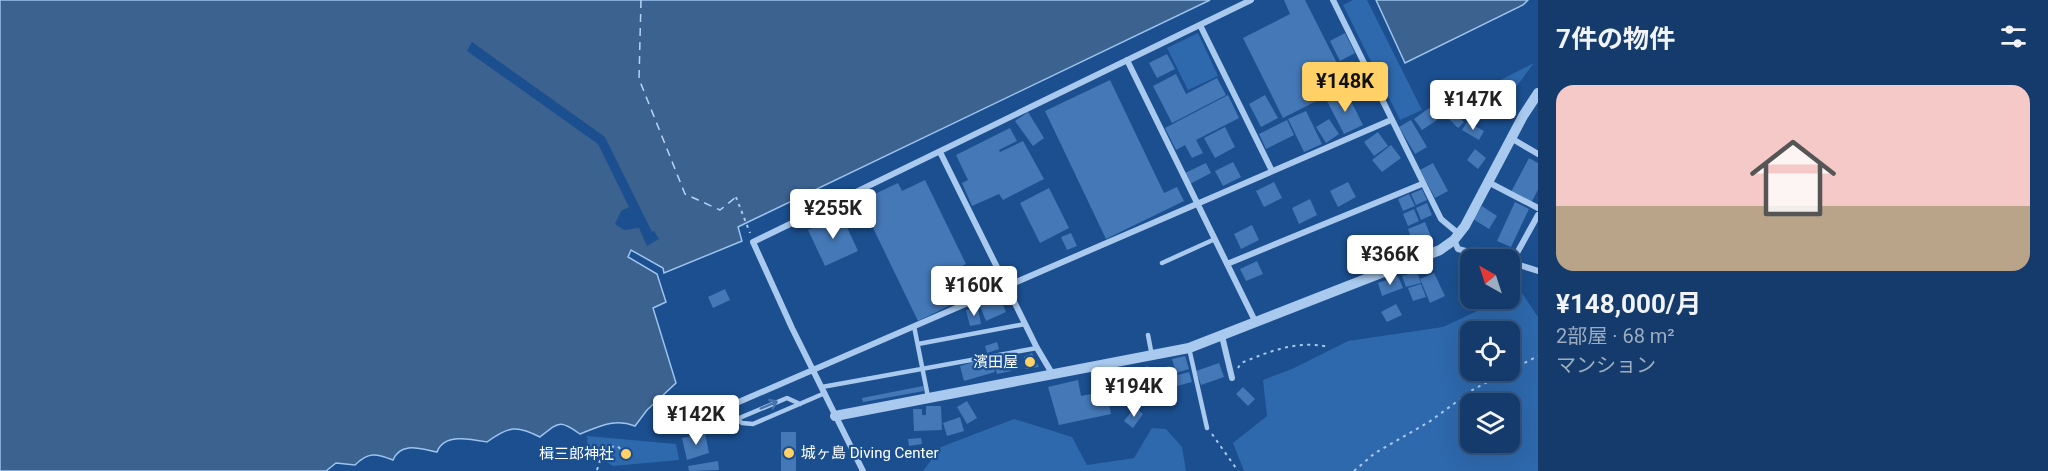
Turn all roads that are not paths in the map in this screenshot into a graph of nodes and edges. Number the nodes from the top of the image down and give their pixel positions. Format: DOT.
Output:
graph roads {
  1 [pos="1251,0"];
  2 [pos="1332,0"];
  3 [pos="1200,25"];
  4 [pos="1127,60"];
  5 [pos="1537,97"];
  6 [pos="1391,120"];
  7 [pos="1511,138"];
  8 [pos="940,152"];
  9 [pos="1538,154"];
  10 [pos="1272,171"];
  11 [pos="1488,182"];
  12 [pos="1422,184"];
  13 [pos="1198,203"];
  14 [pos="1538,208"];
  15 [pos="1538,214"];
  16 [pos="1457,237"];
  17 [pos="1215,239"];
  18 [pos="1518,249"];
  19 [pos="1460,250"];
  20 [pos="1162,262"];
  21 [pos="1227,264"];
  22 [pos="1520,265"];
  23 [pos="1538,271"];
  24 [pos="1006,286"];
  25 [pos="1256,323"];
  26 [pos="1025,324"];
  27 [pos="914,326"];
  28 [pos="1149,335"];
  29 [pos="1222,336"];
  30 [pos="918,344"];
  31 [pos="1037,348"];
  32 [pos="1190,348"];
  33 [pos="1153,357"];
  34 [pos="922,368"];
  35 [pos="813,370"];
  36 [pos="1053,375"];
  37 [pos="1232,378"];
  38 [pos="823,390"];
  39 [pos="928,398"];
  40 [pos="801,404"];
  41 [pos="724,408"];
  42 [pos="711,414"];
  43 [pos="836,416"];
  44 [pos="737,419"];
  45 [pos="1208,428"];
  46 [pos="863,471"];
  1 -- 3 [label="street"];
  2 -- 6 [label="street"];
  3 -- 4 [label="street"];
  3 -- 10 [label="street"];
  4 -- 8 [label="street"];
  4 -- 13 [label="street"];
  5 -- 7 [label="street"];
  6 -- 10 [label="street"];
  6 -- 12 [label="street"];
  7 -- 9 [label="street"];
  7 -- 11 [label="street"];
  8 -- 24 [label="street"];
  8 -- 35 [label="street"];
  10 -- 13 [label="street"];
  11 -- 14 [label="street"];
  11 -- 16 [label="street"];
  12 -- 16 [label="street"];
  12 -- 21 [label="street"];
  13 -- 17 [label="street"];
  13 -- 24 [label="street"];
  15 -- 18 [label="street"];
  16 -- 19 [label="street"];
  16 -- 25 [label="street"];
  17 -- 20 [label="lane"];
  17 -- 21 [label="street"];
  21 -- 25 [label="street"];
  22 -- 23 [label="street"];
  24 -- 26 [label="street"];
  24 -- 27 [label="street"];
  25 -- 29 [label="street"];
  26 -- 30 [label="lane"];
  26 -- 31 [label="street"];
  27 -- 30 [label="lane"];
  27 -- 35 [label="street"];
  28 -- 33 [label="lane"];
  29 -- 32 [label="street"];
  29 -- 37 [label="street"];
  30 -- 34 [label="lane"];
  31 -- 34 [label="lane"];
  31 -- 36 [label="street"];
  32 -- 33 [label="street"];
  32 -- 45 [label="lane"];
  33 -- 36 [label="street"];
  34 -- 38 [label="lane"];
  34 -- 39 [label="lane"];
  35 -- 38 [label="street"];
  35 -- 41 [label="street"];
  36 -- 39 [label="street"];
  38 -- 40 [label="lane"];
  38 -- 43 [label="street"];
  39 -- 43 [label="street"];
  40 -- 44 [label="lane"];
  44 -- 40 [label="lane, one-way"];
  41 -- 42 [label="street"];
  41 -- 44 [label="lane"];
  43 -- 46 [label="street"];
}
